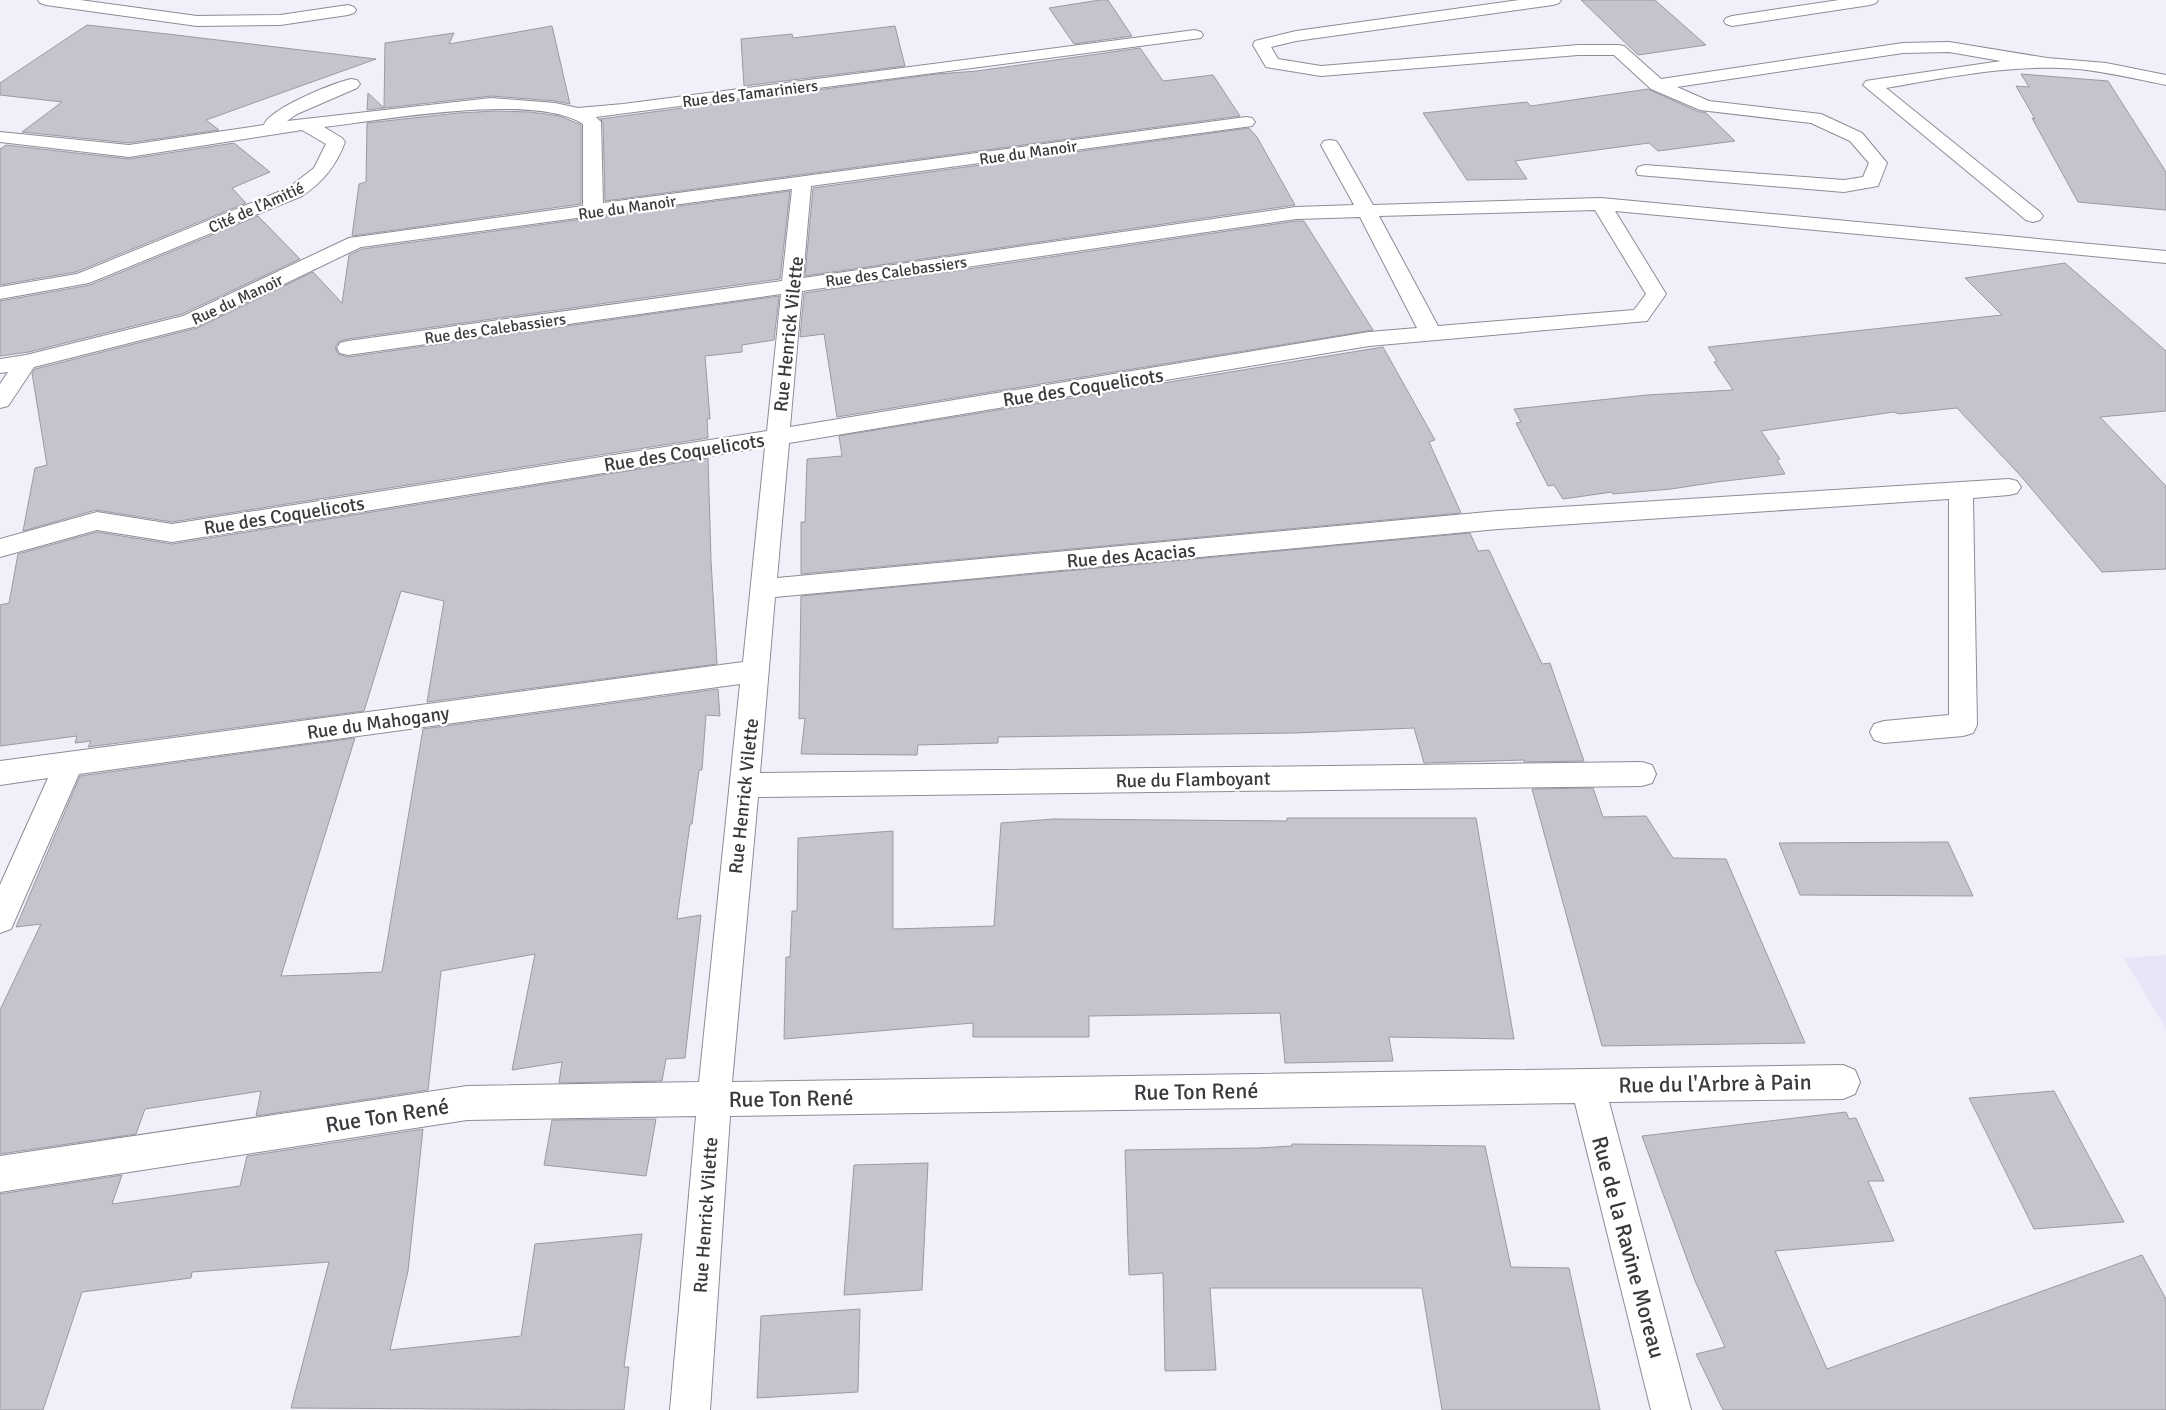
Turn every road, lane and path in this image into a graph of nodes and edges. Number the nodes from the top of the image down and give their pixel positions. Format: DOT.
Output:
graph roads {
  1 [pos="46,0"];
  2 [pos="1553,0"];
  3 [pos="1870,0"];
  4 [pos="348,10"];
  5 [pos="1732,21"];
  6 [pos="1195,35"];
  7 [pos="2047,63"];
  8 [pos="2166,80"];
  9 [pos="351,84"];
  10 [pos="1657,85"];
  11 [pos="578,113"];
  12 [pos="1246,122"];
  13 [pos="305,124"];
  14 [pos="265,130"];
  15 [pos="0,137"];
  16 [pos="1330,145"];
  17 [pos="1645,171"];
  18 [pos="802,183"];
  19 [pos="1601,204"];
  20 [pos="593,211"];
  21 [pos="1367,211"];
  22 [pos="2033,216"];
  23 [pos="2166,257"];
  24 [pos="793,286"];
  25 [pos="0,293"];
  26 [pos="1431,334"];
  27 [pos="348,348"];
  28 [pos="26,362"];
  29 [pos="0,366"];
  30 [pos="0,401"];
  31 [pos="778,437"];
  32 [pos="2009,487"];
  33 [pos="1960,490"];
  34 [pos="0,548"];
  35 [pos="763,590"];
  36 [pos="755,671"];
  37 [pos="1884,732"];
  38 [pos="69,764"];
  39 [pos="0,773"];
  40 [pos="1642,774"];
  41 [pos="744,785"];
  42 [pos="0,919"];
  43 [pos="1844,1082"];
  44 [pos="1587,1085"];
  45 [pos="714,1099"];
  46 [pos="0,1174"];
  47 [pos="690,1410"];
  48 [pos="1671,1410"];
  1 -- 4 [label="street"];
  2 -- 10 [label="street"];
  3 -- 5 [label="street"];
  6 -- 11 [label="street, Rue des Tamariniers"];
  7 -- 8 [label="street"];
  7 -- 10 [label="street"];
  7 -- 22 [label="street"];
  9 -- 14 [label="street"];
  10 -- 17 [label="street"];
  11 -- 13 [label="street, Rue des Tamariniers"];
  11 -- 20 [label="street"];
  12 -- 18 [label="street, Rue du Manoir"];
  13 -- 14 [label="street"];
  13 -- 25 [label="street, Cité de l’Amitié"];
  14 -- 15 [label="street"];
  16 -- 21 [label="street"];
  18 -- 20 [label="street, Rue du Manoir"];
  18 -- 24 [label="street, Rue Henrick Vilette"];
  19 -- 21 [label="street, Rue des Calebassiers"];
  19 -- 23 [label="street, Rue des Calebassiers"];
  19 -- 26 [label="street, Rue des Coquelicots"];
  20 -- 28 [label="street, Rue du Manoir"];
  21 -- 24 [label="street, Rue des Calebassiers"];
  21 -- 26 [label="street"];
  24 -- 27 [label="street, Rue des Calebassiers"];
  24 -- 31 [label="street, Rue Henrick Vilette"];
  26 -- 31 [label="street, Rue des Coquelicots"];
  28 -- 29 [label="street"];
  28 -- 30 [label="street"];
  31 -- 34 [label="street, Rue des Coquelicots"];
  31 -- 35 [label="street, Rue Henrick Vilette"];
  32 -- 33 [label="street, Rue des Acacias"];
  33 -- 35 [label="street, Rue des Acacias"];
  33 -- 37 [label="street"];
  35 -- 36 [label="street, Rue Henrick Vilette"];
  36 -- 38 [label="street, Rue du Mahogany"];
  36 -- 41 [label="street, Rue Henrick Vilette"];
  38 -- 39 [label="street, Rue du Mahogany"];
  38 -- 42 [label="street"];
  40 -- 41 [label="street, Rue du Flamboyant"];
  41 -- 45 [label="street, Rue Henrick Vilette"];
  43 -- 44 [label="street, Rue du l'Arbre à Pain"];
  44 -- 45 [label="street, Rue Ton René"];
  44 -- 48 [label="street, Rue de la Ravine Moreau"];
  45 -- 46 [label="street, Rue Ton René"];
  45 -- 47 [label="street, Rue Henrick Vilette"];
}
